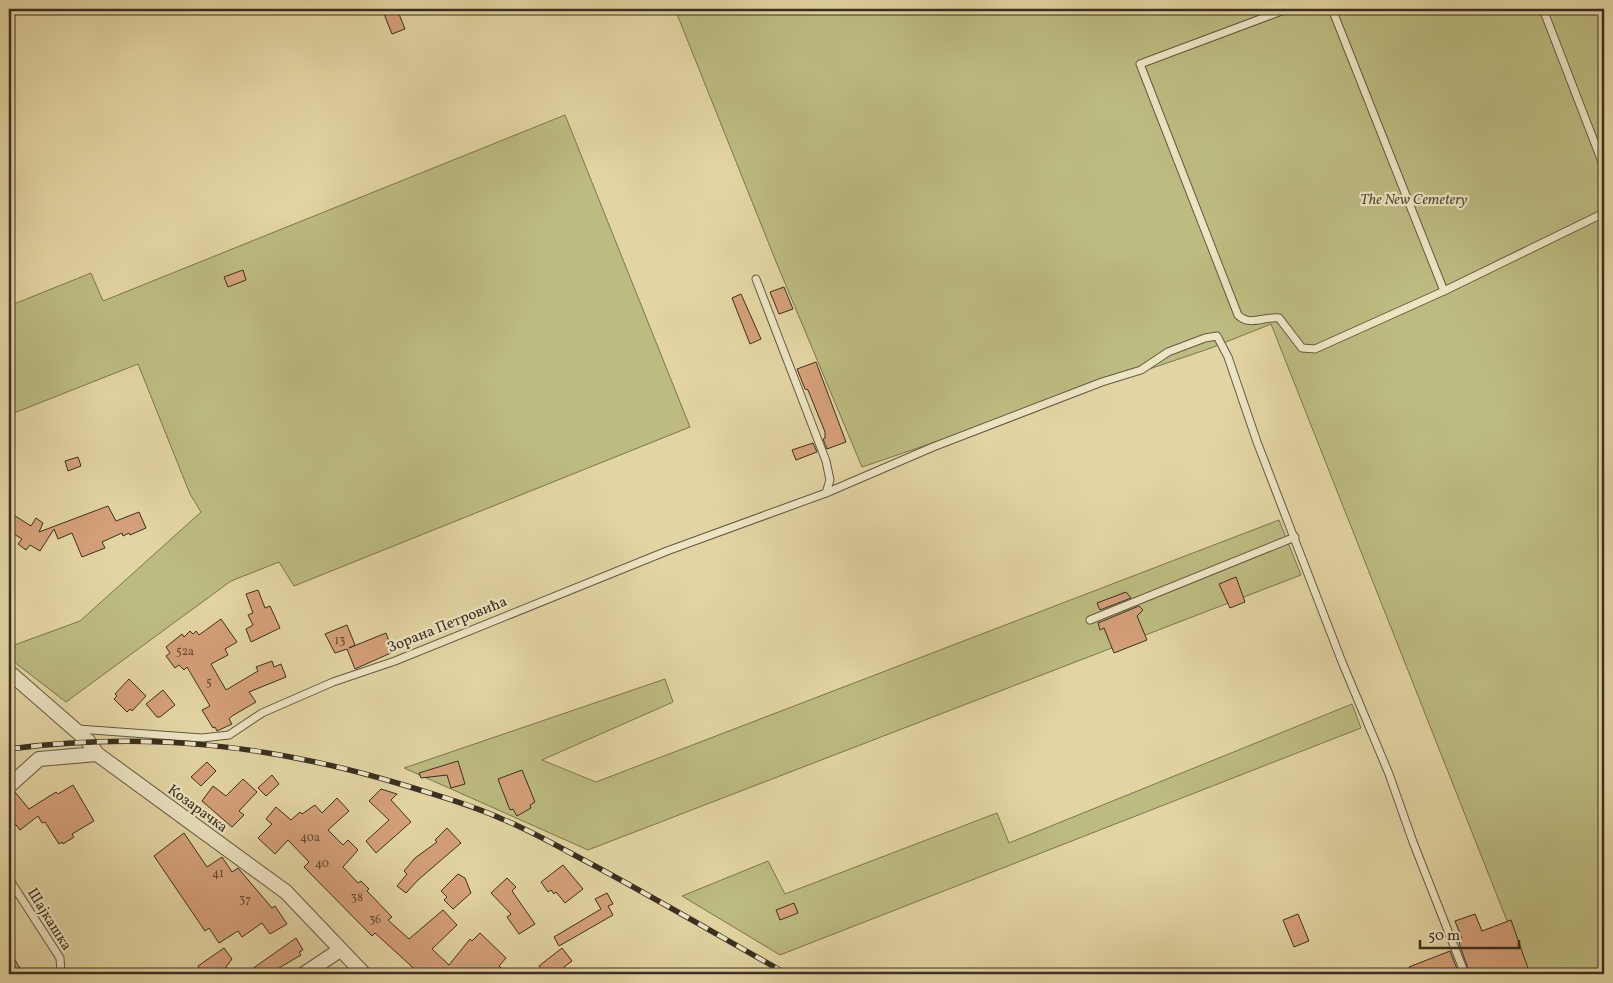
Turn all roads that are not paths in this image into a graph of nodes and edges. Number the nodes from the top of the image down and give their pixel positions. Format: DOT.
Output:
graph roads {
  1 [pos="1287,9"];
  2 [pos="1332,9"];
  3 [pos="1543,9"];
  4 [pos="1604,167"];
  5 [pos="1604,213"];
  6 [pos="756,279"];
  7 [pos="1444,291"];
  8 [pos="826,493"];
  9 [pos="1295,537"];
  10 [pos="1090,620"];
  11 [pos="9,672"];
  12 [pos="73,728"];
  13 [pos="97,754"];
  14 [pos="9,786"];
  15 [pos="9,880"];
  16 [pos="340,950"];
  17 [pos="59,974"];
  18 [pos="304,974"];
  19 [pos="364,974"];
  20 [pos="1466,974"];
  1 -- 7 [label="lane"];
  2 -- 7 [label="lane"];
  3 -- 4 [label="lane"];
  5 -- 7 [label="lane"];
  6 -- 8 [label="lane"];
  8 -- 9 [label="lane, Зорана Петровића"];
  8 -- 12 [label="lane, Зорана Петровића"];
  9 -- 10 [label="lane"];
  9 -- 20 [label="lane"];
  11 -- 12 [label="street, Козарачка"];
  12 -- 13 [label="street, Козарачка"];
  13 -- 14 [label="street"];
  13 -- 16 [label="street, Козарачка"];
  15 -- 17 [label="lane, Шајкашка"];
  16 -- 18 [label="street"];
  16 -- 19 [label="street, Козарачка"];
}
